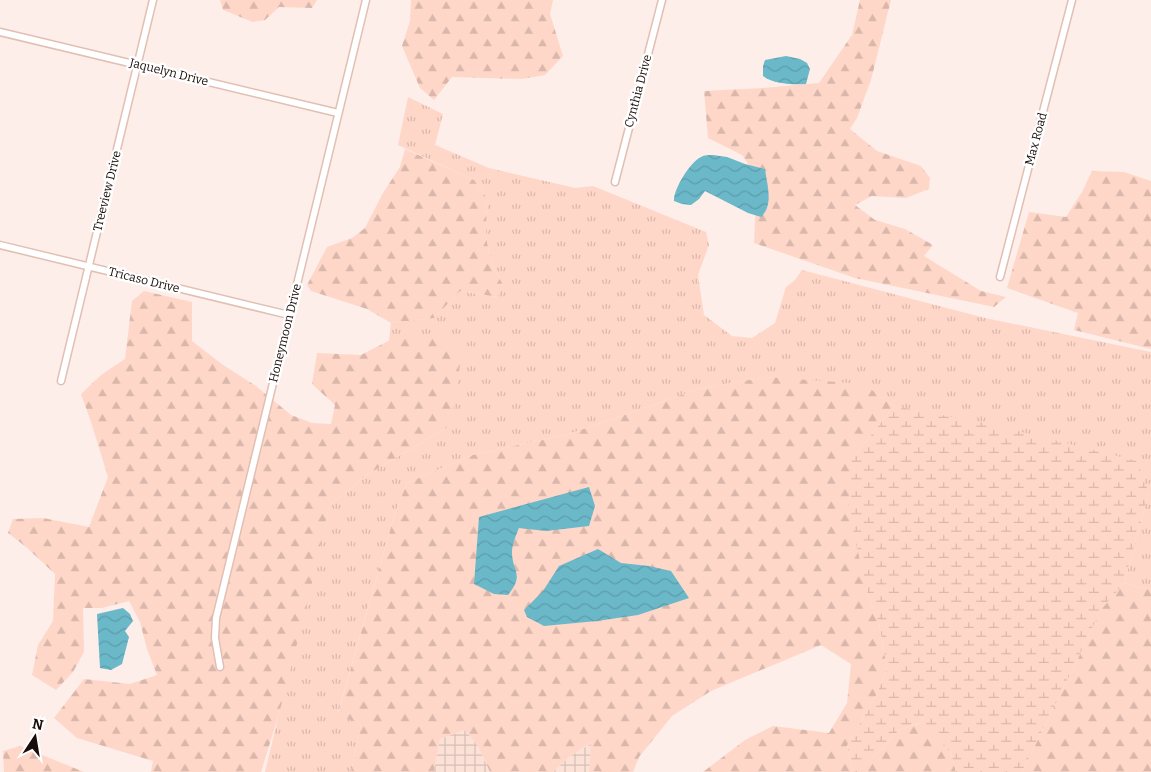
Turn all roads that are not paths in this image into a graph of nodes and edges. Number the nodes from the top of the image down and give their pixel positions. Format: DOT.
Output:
graph roads {
  1 [pos="153,0"];
  2 [pos="366,0"];
  3 [pos="662,0"];
  4 [pos="1072,0"];
  5 [pos="0,32"];
  6 [pos="138,65"];
  7 [pos="338,113"];
  8 [pos="615,182"];
  9 [pos="0,245"];
  10 [pos="89,266"];
  11 [pos="1000,277"];
  12 [pos="289,315"];
  13 [pos="61,381"];
  14 [pos="220,667"];
  1 -- 6 [label="street, Treeview Drive"];
  2 -- 7 [label="street, Honeymoon Drive"];
  3 -- 8 [label="street, Cynthia Drive"];
  4 -- 11 [label="street, Max Road"];
  5 -- 6 [label="street, Jaquelyn Drive"];
  6 -- 7 [label="street, Jaquelyn Drive"];
  6 -- 10 [label="street, Treeview Drive"];
  7 -- 12 [label="street, Honeymoon Drive"];
  9 -- 10 [label="street, Tricaso Drive"];
  10 -- 12 [label="street, Tricaso Drive"];
  10 -- 13 [label="street, Treeview Drive"];
  12 -- 14 [label="street, Honeymoon Drive"];
}
